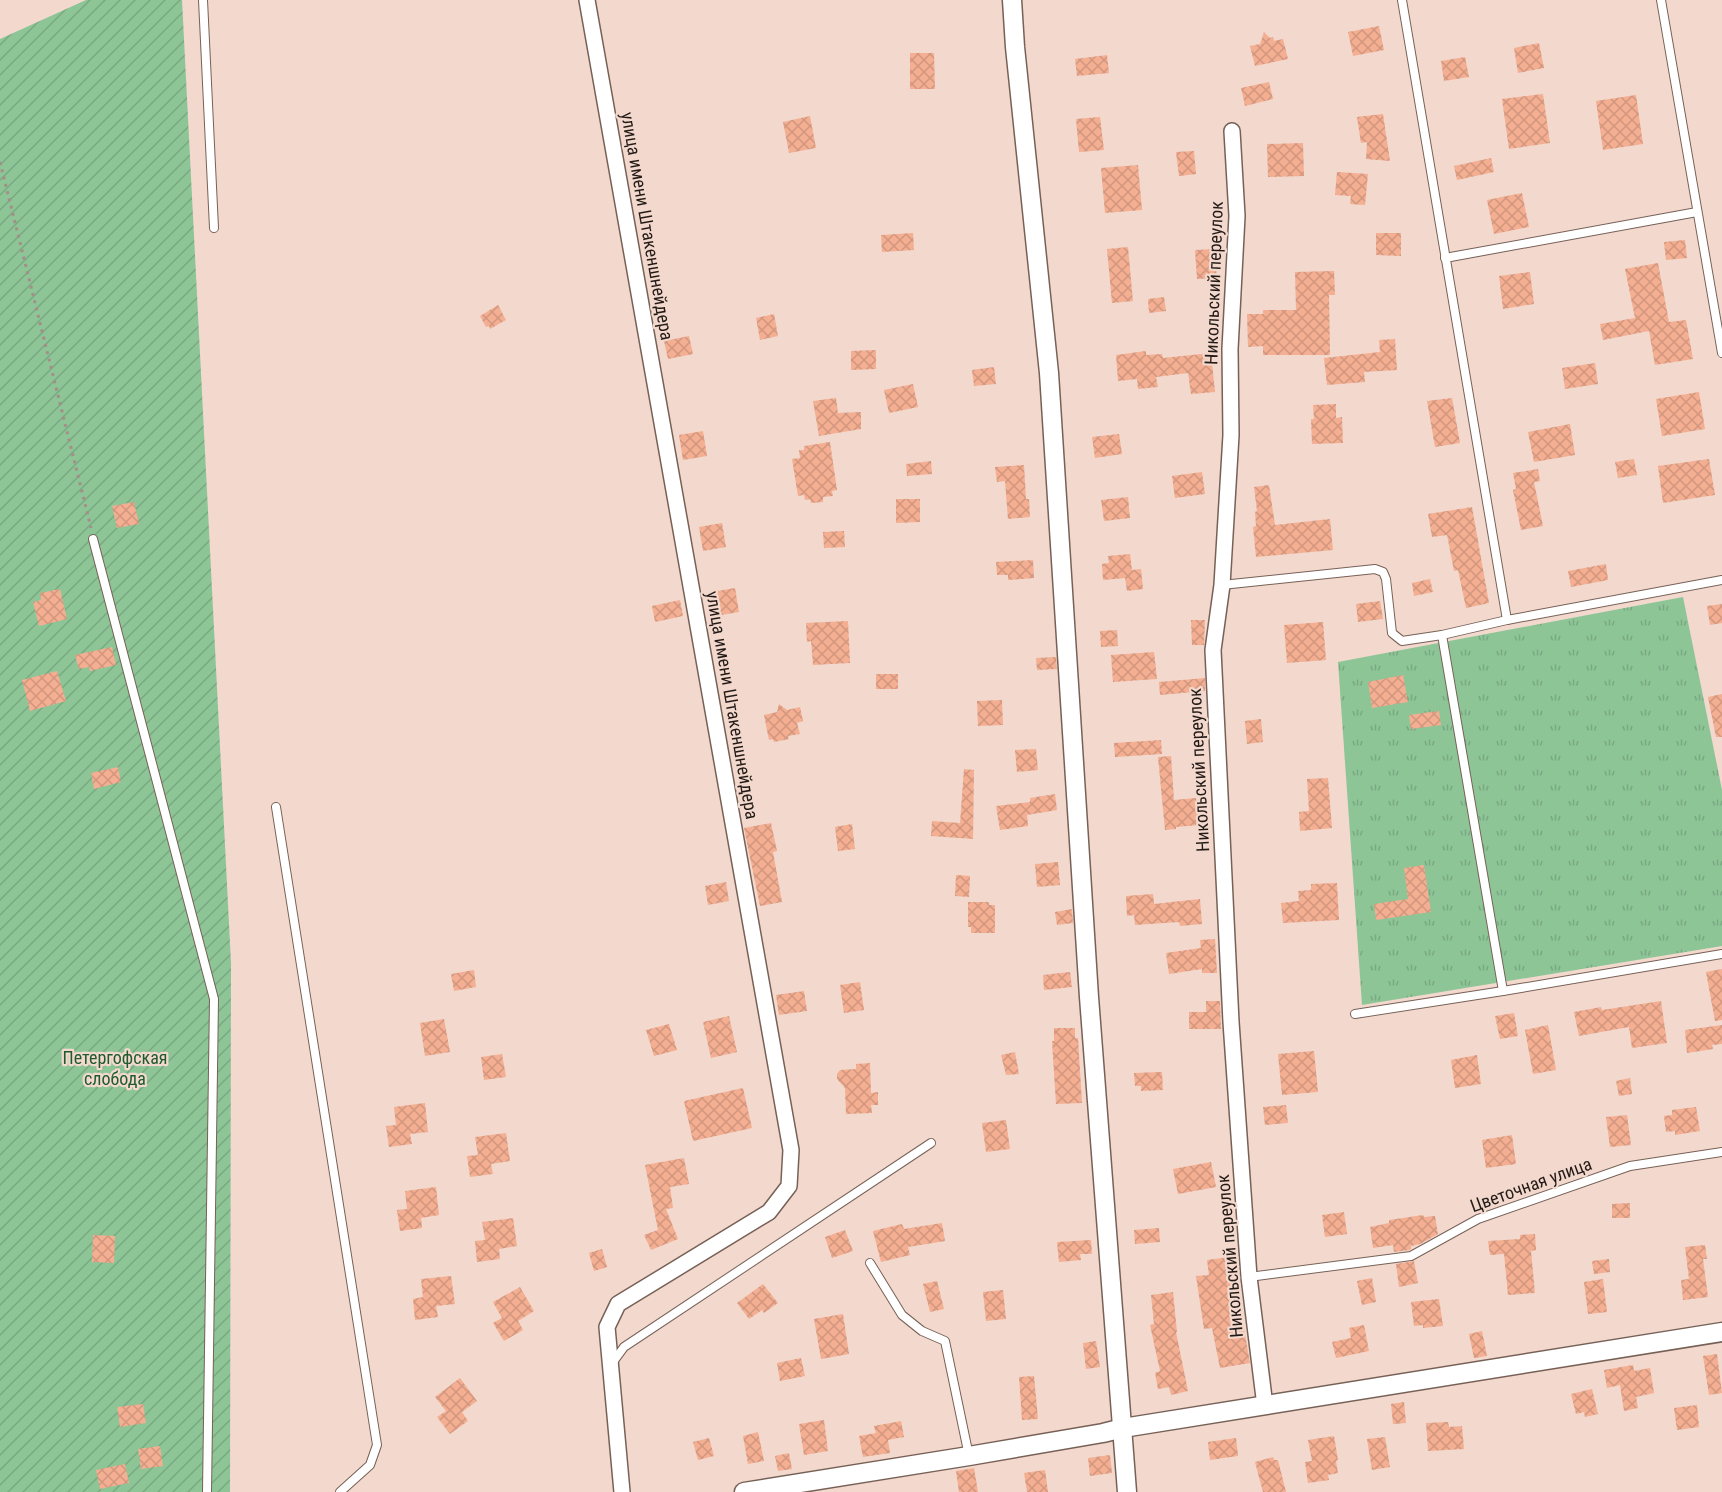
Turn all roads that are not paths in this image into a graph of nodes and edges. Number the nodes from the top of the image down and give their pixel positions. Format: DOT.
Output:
graph roads {
  1 [pos="203,0"];
  2 [pos="587,0"];
  3 [pos="1012,0"];
  4 [pos="1402,0"];
  5 [pos="1660,0"];
  6 [pos="1232,131"];
  7 [pos="1697,212"];
  8 [pos="214,228"];
  9 [pos="1445,258"];
  10 [pos="1722,353"];
  11 [pos="93,539"];
  12 [pos="1722,580"];
  13 [pos="1222,585"];
  14 [pos="1507,620"];
  15 [pos="1442,635"];
  16 [pos="276,807"];
  17 [pos="1722,954"];
  18 [pos="1503,991"];
  19 [pos="1355,1014"];
  20 [pos="931,1143"];
  21 [pos="1722,1152"];
  22 [pos="870,1263"];
  23 [pos="1250,1277"];
  24 [pos="1722,1332"];
  25 [pos="610,1359"];
  26 [pos="1265,1406"];
  27 [pos="1123,1428"];
  28 [pos="969,1456"];
  29 [pos="207,1492"];
  30 [pos="340,1492"];
  31 [pos="622,1492"];
  32 [pos="744,1492"];
  33 [pos="1127,1492"];
  1 -- 8 [label="lane"];
  2 -- 25 [label="street, улица имени Штакеншнейдера"];
  3 -- 27 [label="street"];
  4 -- 9 [label="lane"];
  5 -- 7 [label="lane"];
  6 -- 13 [label="street, Никольский переулок"];
  7 -- 9 [label="lane"];
  7 -- 10 [label="lane"];
  9 -- 14 [label="lane"];
  11 -- 29 [label="lane"];
  12 -- 14 [label="lane"];
  13 -- 15 [label="lane"];
  13 -- 23 [label="street, Никольский переулок"];
  14 -- 15 [label="lane"];
  15 -- 18 [label="lane"];
  16 -- 30 [label="lane"];
  17 -- 18 [label="lane"];
  18 -- 19 [label="lane"];
  20 -- 25 [label="lane"];
  21 -- 23 [label="lane, Цветочная улица"];
  22 -- 28 [label="lane"];
  23 -- 26 [label="street, Никольский переулок"];
  24 -- 26 [label="street"];
  25 -- 31 [label="street"];
  26 -- 27 [label="street"];
  27 -- 28 [label="street"];
  27 -- 33 [label="street"];
  28 -- 32 [label="street"];
}
